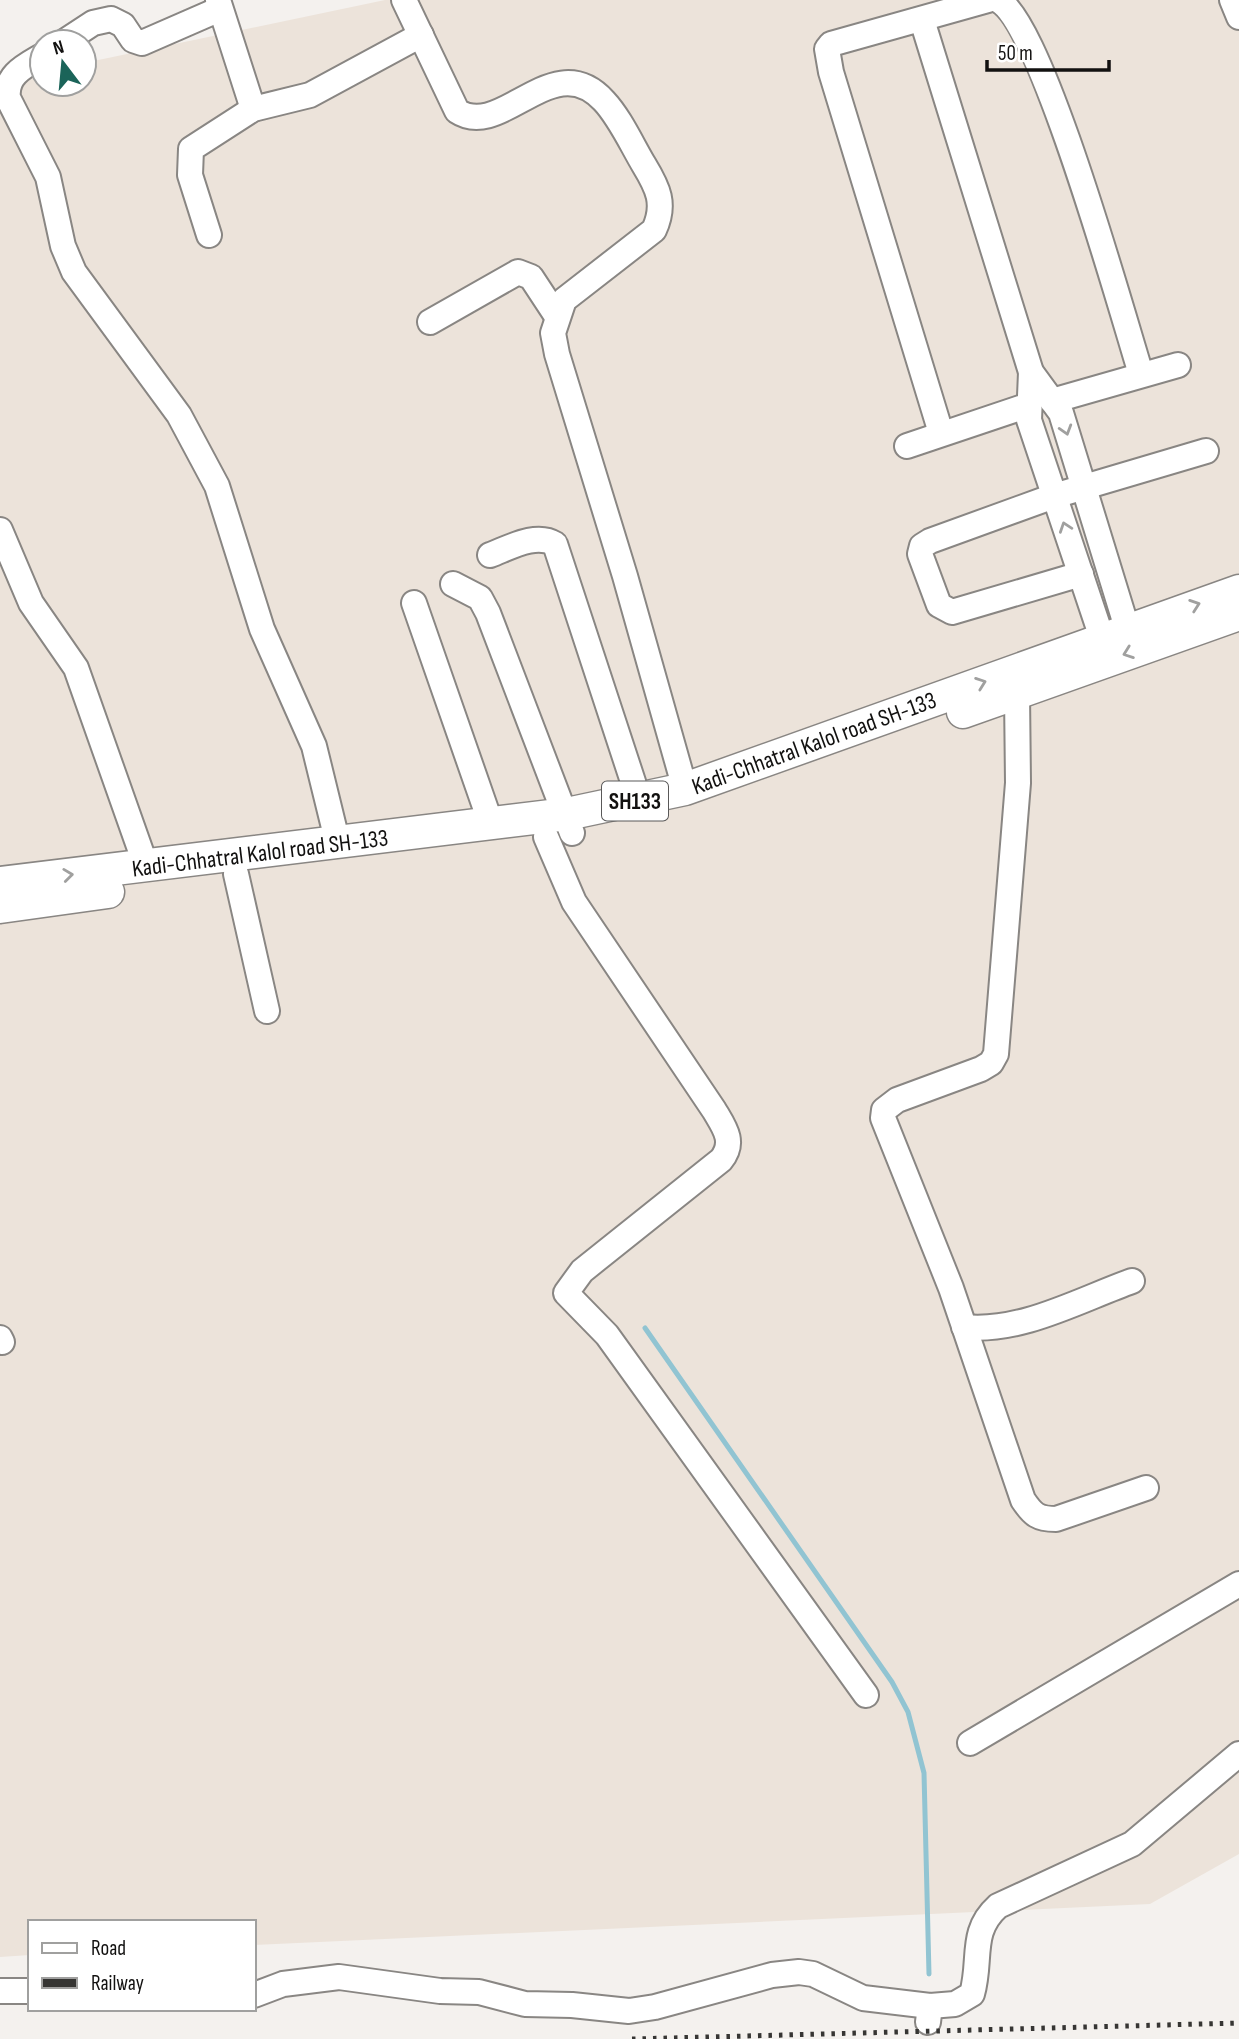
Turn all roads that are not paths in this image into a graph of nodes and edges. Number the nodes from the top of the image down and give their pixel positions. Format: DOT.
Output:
graph roads {
  1 [pos="404,0"];
  2 [pos="988,0"];
  3 [pos="998,0"];
  4 [pos="1232,0"];
  5 [pos="219,4"];
  6 [pos="1239,17"];
  7 [pos="922,20"];
  8 [pos="85,28"];
  9 [pos="421,35"];
  10 [pos="28,66"];
  11 [pos="253,109"];
  12 [pos="209,235"];
  13 [pos="556,315"];
  14 [pos="430,322"];
  15 [pos="1178,365"];
  16 [pos="1141,374"];
  17 [pos="1041,403"];
  18 [pos="941,433"];
  19 [pos="907,446"];
  20 [pos="1206,451"];
  21 [pos="1084,489"];
  22 [pos="1054,496"];
  23 [pos="0,530"];
  24 [pos="490,555"];
  25 [pos="1081,574"];
  26 [pos="453,584"];
  27 [pos="1239,590"];
  28 [pos="414,603"];
  29 [pos="1239,614"];
  30 [pos="1115,633"];
  31 [pos="1017,694"];
  32 [pos="685,789"];
  33 [pos="639,800"];
  34 [pos="491,824"];
  35 [pos="562,828"];
  36 [pos="338,844"];
  37 [pos="146,866"];
  38 [pos="236,874"];
  39 [pos="0,883"];
  40 [pos="0,907"];
  41 [pos="267,1011"];
  42 [pos="1132,1280"];
  43 [pos="964,1327"];
  44 [pos="1146,1488"];
  45 [pos="1239,1584"];
  46 [pos="866,1695"];
  47 [pos="970,1743"];
  48 [pos="1239,1754"];
  49 [pos="0,1991"];
  50 [pos="28,1991"];
  51 [pos="256,1994"];
  1 -- 9 [label="street"];
  2 -- 7 [label="street"];
  3 -- 16 [label="street"];
  4 -- 6 [label="street"];
  5 -- 8 [label="street"];
  5 -- 11 [label="street"];
  7 -- 17 [label="street"];
  7 -- 18 [label="street"];
  9 -- 11 [label="street"];
  9 -- 13 [label="street"];
  10 -- 36 [label="street"];
  11 -- 12 [label="street"];
  13 -- 14 [label="street"];
  13 -- 32 [label="street"];
  15 -- 16 [label="street"];
  16 -- 17 [label="street"];
  17 -- 18 [label="street"];
  17 -- 21 [label="street, one-way"];
  17 -- 22 [label="street"];
  18 -- 19 [label="street"];
  20 -- 21 [label="street"];
  21 -- 22 [label="street"];
  21 -- 30 [label="street"];
  25 -- 22 [label="street, one-way"];
  22 -- 25 [label="street"];
  23 -- 37 [label="street"];
  24 -- 33 [label="street"];
  25 -- 30 [label="street"];
  26 -- 35 [label="street"];
  30 -- 27 [label="main road, Kadi-Chhatral Kalol road SH-133 / SH133, one-way"];
  28 -- 34 [label="street"];
  29 -- 31 [label="main road, Kadi-Chhatral Kalol road SH-133 / SH133, one-way"];
  32 -- 30 [label="main road, Kadi-Chhatral Kalol road SH-133 / SH133, one-way"];
  31 -- 35 [label="main road, Kadi-Chhatral Kalol road SH-133 / SH133"];
  31 -- 43 [label="street"];
  32 -- 33 [label="main road, Kadi-Chhatral Kalol road SH-133 / SH133"];
  33 -- 35 [label="main road, Kadi-Chhatral Kalol road SH-133 / SH133"];
  34 -- 35 [label="main road, Kadi-Chhatral Kalol road SH-133 / SH133"];
  34 -- 36 [label="main road, Kadi-Chhatral Kalol road SH-133 / SH133"];
  35 -- 38 [label="main road, Kadi-Chhatral Kalol road SH-133 / SH133"];
  35 -- 46 [label="street"];
  36 -- 37 [label="main road, Kadi-Chhatral Kalol road SH-133 / SH133"];
  39 -- 37 [label="main road, Kadi-Chhatral Kalol road SH-133 / SH133, one-way"];
  38 -- 40 [label="main road, Kadi-Chhatral Kalol road SH-133 / SH133"];
  38 -- 41 [label="street"];
  42 -- 43 [label="street"];
  43 -- 44 [label="street"];
  45 -- 47 [label="street"];
  48 -- 51 [label="street"];
  49 -- 50 [label="street"];
}
